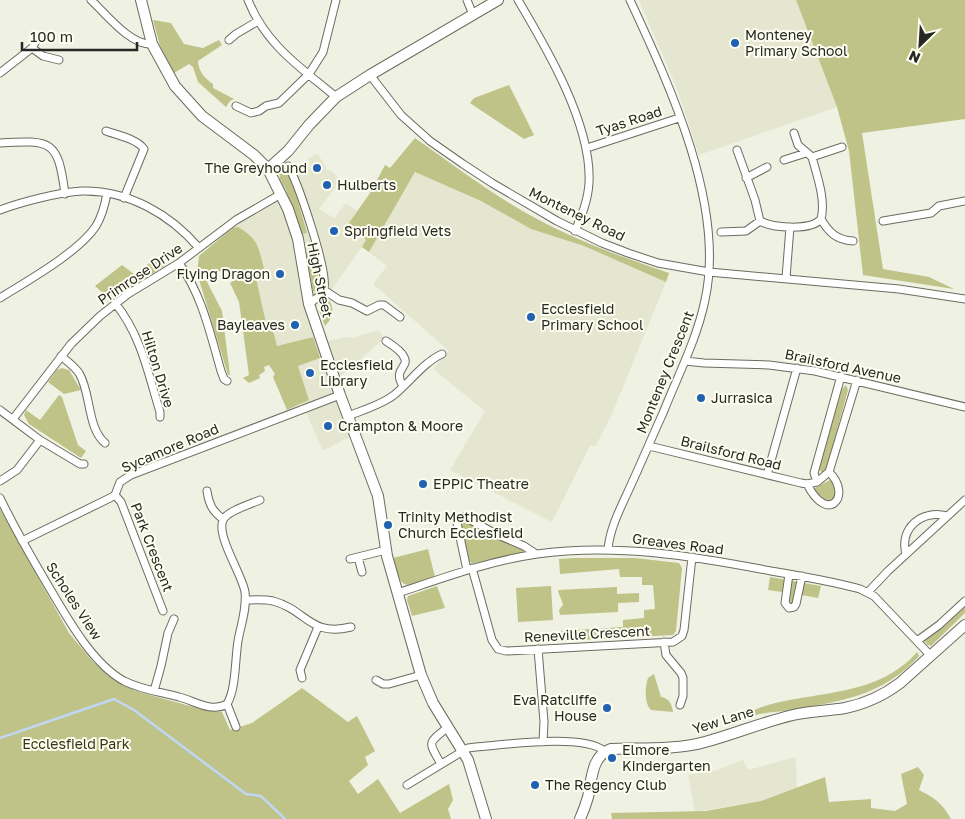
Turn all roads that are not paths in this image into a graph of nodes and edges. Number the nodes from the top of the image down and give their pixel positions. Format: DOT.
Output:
graph roads {
  1 [pos="91,0"];
  2 [pos="141,0"];
  3 [pos="248,0"];
  4 [pos="336,0"];
  5 [pos="466,0"];
  6 [pos="498,0"];
  7 [pos="518,0"];
  8 [pos="630,0"];
  9 [pos="473,15"];
  10 [pos="258,21"];
  11 [pos="229,40"];
  12 [pos="36,41"];
  13 [pos="152,44"];
  14 [pos="32,48"];
  15 [pos="59,60"];
  16 [pos="0,73"];
  17 [pos="308,74"];
  18 [pos="370,75"];
  19 [pos="336,97"];
  20 [pos="236,106"];
  21 [pos="679,118"];
  22 [pos="106,131"];
  23 [pos="794,133"];
  24 [pos="0,143"];
  25 [pos="842,147"];
  26 [pos="587,148"];
  27 [pos="737,150"];
  28 [pos="809,155"];
  29 [pos="784,160"];
  30 [pos="288,166"];
  31 [pos="767,166"];
  32 [pos="268,169"];
  33 [pos="746,178"];
  34 [pos="107,193"];
  35 [pos="65,194"];
  36 [pos="282,194"];
  37 [pos="124,198"];
  38 [pos="965,201"];
  39 [pos="0,210"];
  40 [pos="821,219"];
  41 [pos="760,221"];
  42 [pos="883,221"];
  43 [pos="790,227"];
  44 [pos="575,231"];
  45 [pos="721,232"];
  46 [pos="853,241"];
  47 [pos="199,248"];
  48 [pos="178,263"];
  49 [pos="709,272"];
  50 [pos="786,278"];
  51 [pos="324,290"];
  52 [pos="0,298"];
  53 [pos="965,299"];
  54 [pos="116,303"];
  55 [pos="308,304"];
  56 [pos="400,317"];
  57 [pos="386,341"];
  58 [pos="442,354"];
  59 [pos="62,356"];
  60 [pos="685,361"];
  61 [pos="796,368"];
  62 [pos="841,376"];
  63 [pos="857,380"];
  64 [pos="227,381"];
  65 [pos="403,386"];
  66 [pos="340,395"];
  67 [pos="965,407"];
  68 [pos="0,410"];
  69 [pos="348,416"];
  70 [pos="160,417"];
  71 [pos="13,419"];
  72 [pos="40,440"];
  73 [pos="104,443"];
  74 [pos="649,446"];
  75 [pos="84,464"];
  76 [pos="830,472"];
  77 [pos="767,475"];
  78 [pos="0,481"];
  79 [pos="817,482"];
  80 [pos="807,484"];
  81 [pos="207,491"];
  82 [pos="114,495"];
  83 [pos="0,498"];
  84 [pos="260,500"];
  85 [pos="965,500"];
  86 [pos="947,516"];
  87 [pos="224,519"];
  88 [pos="22,541"];
  89 [pos="608,549"];
  90 [pos="386,550"];
  91 [pos="536,554"];
  92 [pos="906,554"];
  93 [pos="358,557"];
  94 [pos="692,557"];
  95 [pos="350,559"];
  96 [pos="470,569"];
  97 [pos="362,572"];
  98 [pos="789,574"];
  99 [pos="802,576"];
  100 [pos="868,592"];
  101 [pos="398,593"];
  102 [pos="245,600"];
  103 [pos="965,601"];
  104 [pos="163,611"];
  105 [pos="174,619"];
  106 [pos="965,625"];
  107 [pos="318,627"];
  108 [pos="351,627"];
  109 [pos="917,641"];
  110 [pos="664,642"];
  111 [pos="538,649"];
  112 [pos="931,656"];
  113 [pos="421,675"];
  114 [pos="302,678"];
  115 [pos="376,680"];
  116 [pos="154,691"];
  117 [pos="227,704"];
  118 [pos="680,705"];
  119 [pos="236,727"];
  120 [pos="448,727"];
  121 [pos="543,742"];
  122 [pos="462,748"];
  123 [pos="604,751"];
  124 [pos="442,764"];
  125 [pos="407,785"];
  126 [pos="486,819"];
  127 [pos="580,819"];
  1 -- 13 [label="street"];
  2 -- 13 [label="street, High Street"];
  3 -- 10 [label="street"];
  4 -- 17 [label="street"];
  5 -- 9 [label="street"];
  6 -- 9 [label="street"];
  7 -- 26 [label="street"];
  8 -- 21 [label="street, Monteney Crescent"];
  9 -- 18 [label="street"];
  10 -- 11 [label="street"];
  10 -- 17 [label="street"];
  12 -- 14 [label="street"];
  13 -- 32 [label="street, High Street"];
  14 -- 15 [label="street"];
  14 -- 16 [label="street"];
  17 -- 19 [label="street"];
  17 -- 20 [label="street"];
  18 -- 19 [label="street"];
  18 -- 44 [label="street, Monteney Road"];
  19 -- 32 [label="street"];
  21 -- 26 [label="street, Tyas Road"];
  21 -- 49 [label="street, Monteney Crescent"];
  22 -- 37 [label="street"];
  23 -- 28 [label="street"];
  24 -- 35 [label="street"];
  25 -- 28 [label="street"];
  26 -- 44 [label="street"];
  27 -- 33 [label="street"];
  28 -- 29 [label="street"];
  28 -- 40 [label="street"];
  30 -- 51 [label="street"];
  31 -- 33 [label="street"];
  32 -- 36 [label="street, High Street"];
  33 -- 41 [label="street"];
  34 -- 35 [label="street"];
  34 -- 37 [label="street"];
  34 -- 52 [label="street"];
  35 -- 39 [label="street"];
  36 -- 47 [label="street, Primrose Drive"];
  36 -- 55 [label="street, High Street"];
  37 -- 47 [label="street"];
  38 -- 42 [label="street"];
  40 -- 43 [label="street"];
  40 -- 46 [label="street"];
  41 -- 43 [label="street"];
  41 -- 45 [label="street"];
  43 -- 50 [label="street"];
  44 -- 49 [label="street, Monteney Road"];
  47 -- 48 [label="street, Primrose Drive"];
  48 -- 54 [label="street, Primrose Drive"];
  48 -- 64 [label="street"];
  49 -- 50 [label="street, Monteney Road"];
  49 -- 60 [label="street, Monteney Crescent"];
  50 -- 53 [label="street, Monteney Road"];
  51 -- 55 [label="street"];
  51 -- 56 [label="street"];
  54 -- 59 [label="street, Primrose Drive"];
  54 -- 70 [label="street, Hilton Drive"];
  55 -- 66 [label="street, High Street"];
  57 -- 65 [label="street"];
  58 -- 65 [label="street"];
  59 -- 71 [label="street, Primrose Drive"];
  59 -- 73 [label="street"];
  60 -- 61 [label="street, Brailsford Avenue"];
  60 -- 74 [label="street, Monteney Crescent"];
  61 -- 62 [label="street, Brailsford Avenue"];
  61 -- 77 [label="street"];
  62 -- 63 [label="street, Brailsford Avenue"];
  62 -- 79 [label="street"];
  63 -- 67 [label="street, Brailsford Avenue"];
  63 -- 76 [label="street"];
  65 -- 69 [label="street"];
  66 -- 69 [label="street, High Street"];
  66 -- 82 [label="street, Sycamore Road"];
  68 -- 71 [label="street"];
  69 -- 90 [label="street, High Street"];
  71 -- 72 [label="street"];
  72 -- 75 [label="street"];
  72 -- 78 [label="street"];
  74 -- 77 [label="street, Brailsford Road"];
  74 -- 89 [label="street, Monteney Crescent"];
  76 -- 79 [label="street, Brailsford Road"];
  76 -- 80 [label="street"];
  77 -- 80 [label="street, Brailsford Road"];
  79 -- 80 [label="street, Brailsford Road"];
  81 -- 87 [label="street"];
  82 -- 88 [label="street, Sycamore Road"];
  82 -- 104 [label="street, Park Crescent"];
  83 -- 88 [label="street, Scholes View"];
  84 -- 87 [label="street"];
  85 -- 86 [label="street"];
  86 -- 92 [label="street"];
  86 -- 92 [label="street"];
  87 -- 102 [label="street"];
  88 -- 116 [label="street, Scholes View"];
  89 -- 91 [label="street, Greaves Road"];
  89 -- 94 [label="street, Greaves Road"];
  90 -- 93 [label="street"];
  90 -- 101 [label="street, High Street"];
  91 -- 96 [label="street, Greaves Road"];
  91 -- 96 [label="street, Reneville Crescent"];
  92 -- 100 [label="street"];
  93 -- 95 [label="street"];
  93 -- 97 [label="street"];
  94 -- 98 [label="street, Greaves Road"];
  94 -- 110 [label="street, Reneville Crescent"];
  96 -- 101 [label="street, Greaves Road"];
  96 -- 111 [label="street, Reneville Crescent"];
  98 -- 99 [label="street, Greaves Road"];
  98 -- 99 [label="street"];
  99 -- 100 [label="street, Greaves Road"];
  100 -- 109 [label="street, Greaves Road"];
  101 -- 113 [label="street, High Street"];
  102 -- 107 [label="street"];
  102 -- 117 [label="street"];
  103 -- 109 [label="street"];
  105 -- 116 [label="street"];
  106 -- 112 [label="street, Yew Lane"];
  107 -- 108 [label="street"];
  107 -- 114 [label="street"];
  109 -- 112 [label="street, Greaves Road"];
  110 -- 111 [label="street, Reneville Crescent"];
  110 -- 118 [label="street"];
  111 -- 121 [label="street"];
  112 -- 123 [label="street, Yew Lane"];
  113 -- 115 [label="street"];
  113 -- 120 [label="street, High Street"];
  116 -- 117 [label="street, Scholes View"];
  117 -- 119 [label="street"];
  120 -- 122 [label="street, High Street"];
  120 -- 124 [label="street"];
  121 -- 122 [label="street, Yew Lane"];
  121 -- 123 [label="street, Yew Lane"];
  122 -- 124 [label="street, Yew Lane"];
  122 -- 126 [label="street, High Street"];
  123 -- 127 [label="street"];
  124 -- 125 [label="street, Yew Lane"];
}
